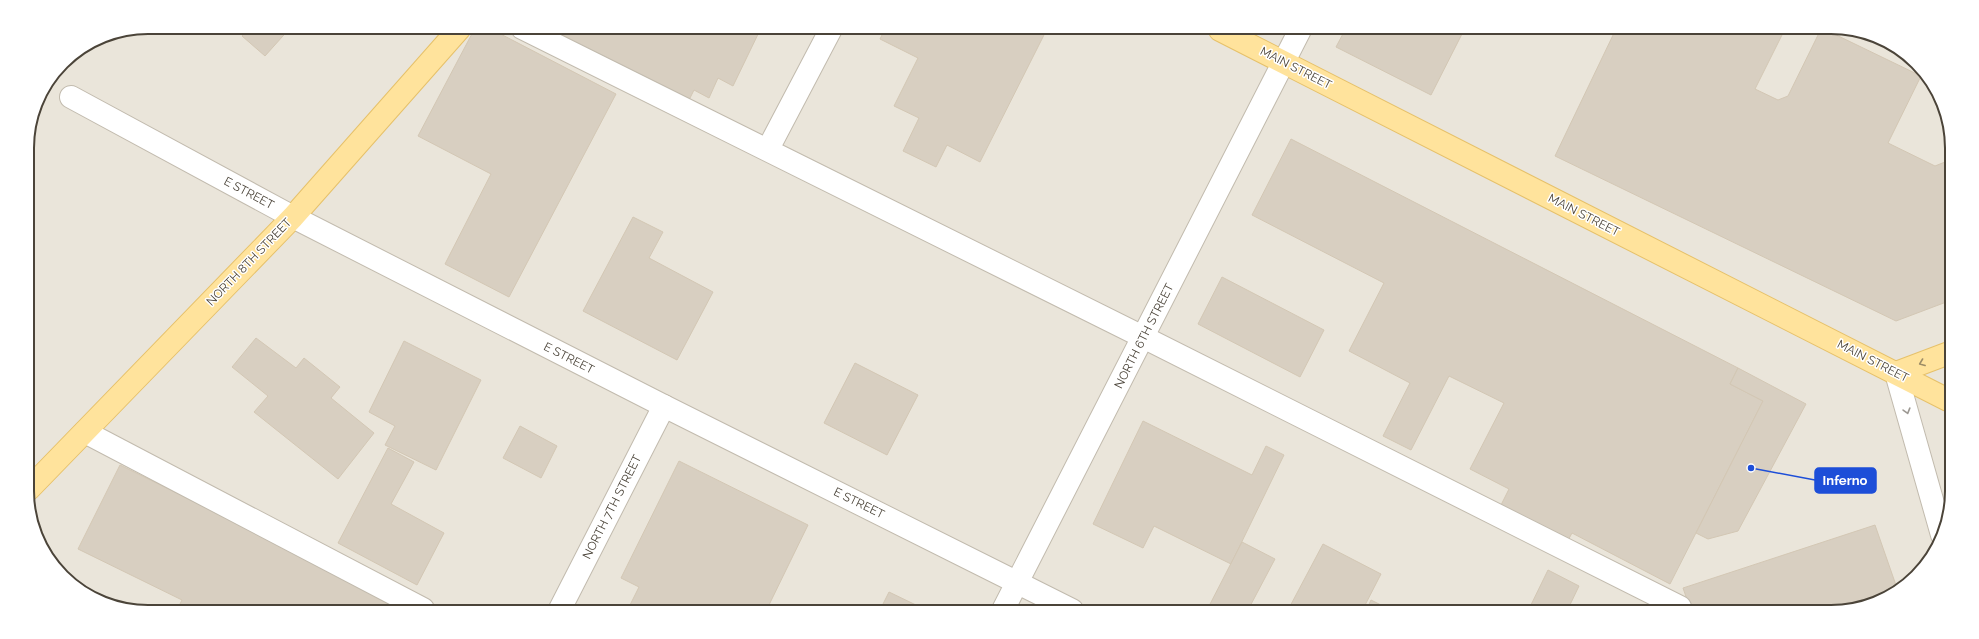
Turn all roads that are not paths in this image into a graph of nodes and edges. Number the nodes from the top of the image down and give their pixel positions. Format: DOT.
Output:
graph roads {
  1 [pos="455,34"];
  2 [pos="534,34"];
  3 [pos="828,34"];
  4 [pos="1228,34"];
  5 [pos="1298,34"];
  6 [pos="1284,62"];
  7 [pos="71,97"];
  8 [pos="768,149"];
  9 [pos="293,217"];
  10 [pos="1143,337"];
  11 [pos="1945,355"];
  12 [pos="1896,373"];
  13 [pos="1945,398"];
  14 [pos="664,406"];
  15 [pos="85,432"];
  16 [pos="34,484"];
  17 [pos="1939,526"];
  18 [pos="1017,582"];
  19 [pos="417,605"];
  20 [pos="562,605"];
  21 [pos="1006,605"];
  22 [pos="1062,605"];
  23 [pos="1676,605"];
  1 -- 9 [label="main road, NORTH 8TH STREET"];
  2 -- 8 [label="street"];
  3 -- 8 [label="street"];
  4 -- 6 [label="main road, MAIN STREET"];
  5 -- 6 [label="street, NORTH 6TH STREET"];
  6 -- 10 [label="street, NORTH 6TH STREET"];
  6 -- 12 [label="main road, MAIN STREET"];
  7 -- 9 [label="street, E STREET"];
  8 -- 10 [label="street"];
  9 -- 14 [label="street, E STREET"];
  9 -- 15 [label="main road, NORTH 8TH STREET"];
  10 -- 18 [label="street, NORTH 6TH STREET"];
  10 -- 23 [label="street"];
  11 -- 12 [label="main road, one-way"];
  12 -- 13 [label="main road, MAIN STREET"];
  12 -- 17 [label="street, one-way"];
  14 -- 18 [label="street, E STREET"];
  14 -- 20 [label="street, NORTH 7TH STREET"];
  15 -- 16 [label="main road, NORTH 8TH STREET"];
  15 -- 19 [label="street"];
  18 -- 21 [label="street, NORTH 6TH STREET"];
  18 -- 22 [label="street, E STREET"];
}
